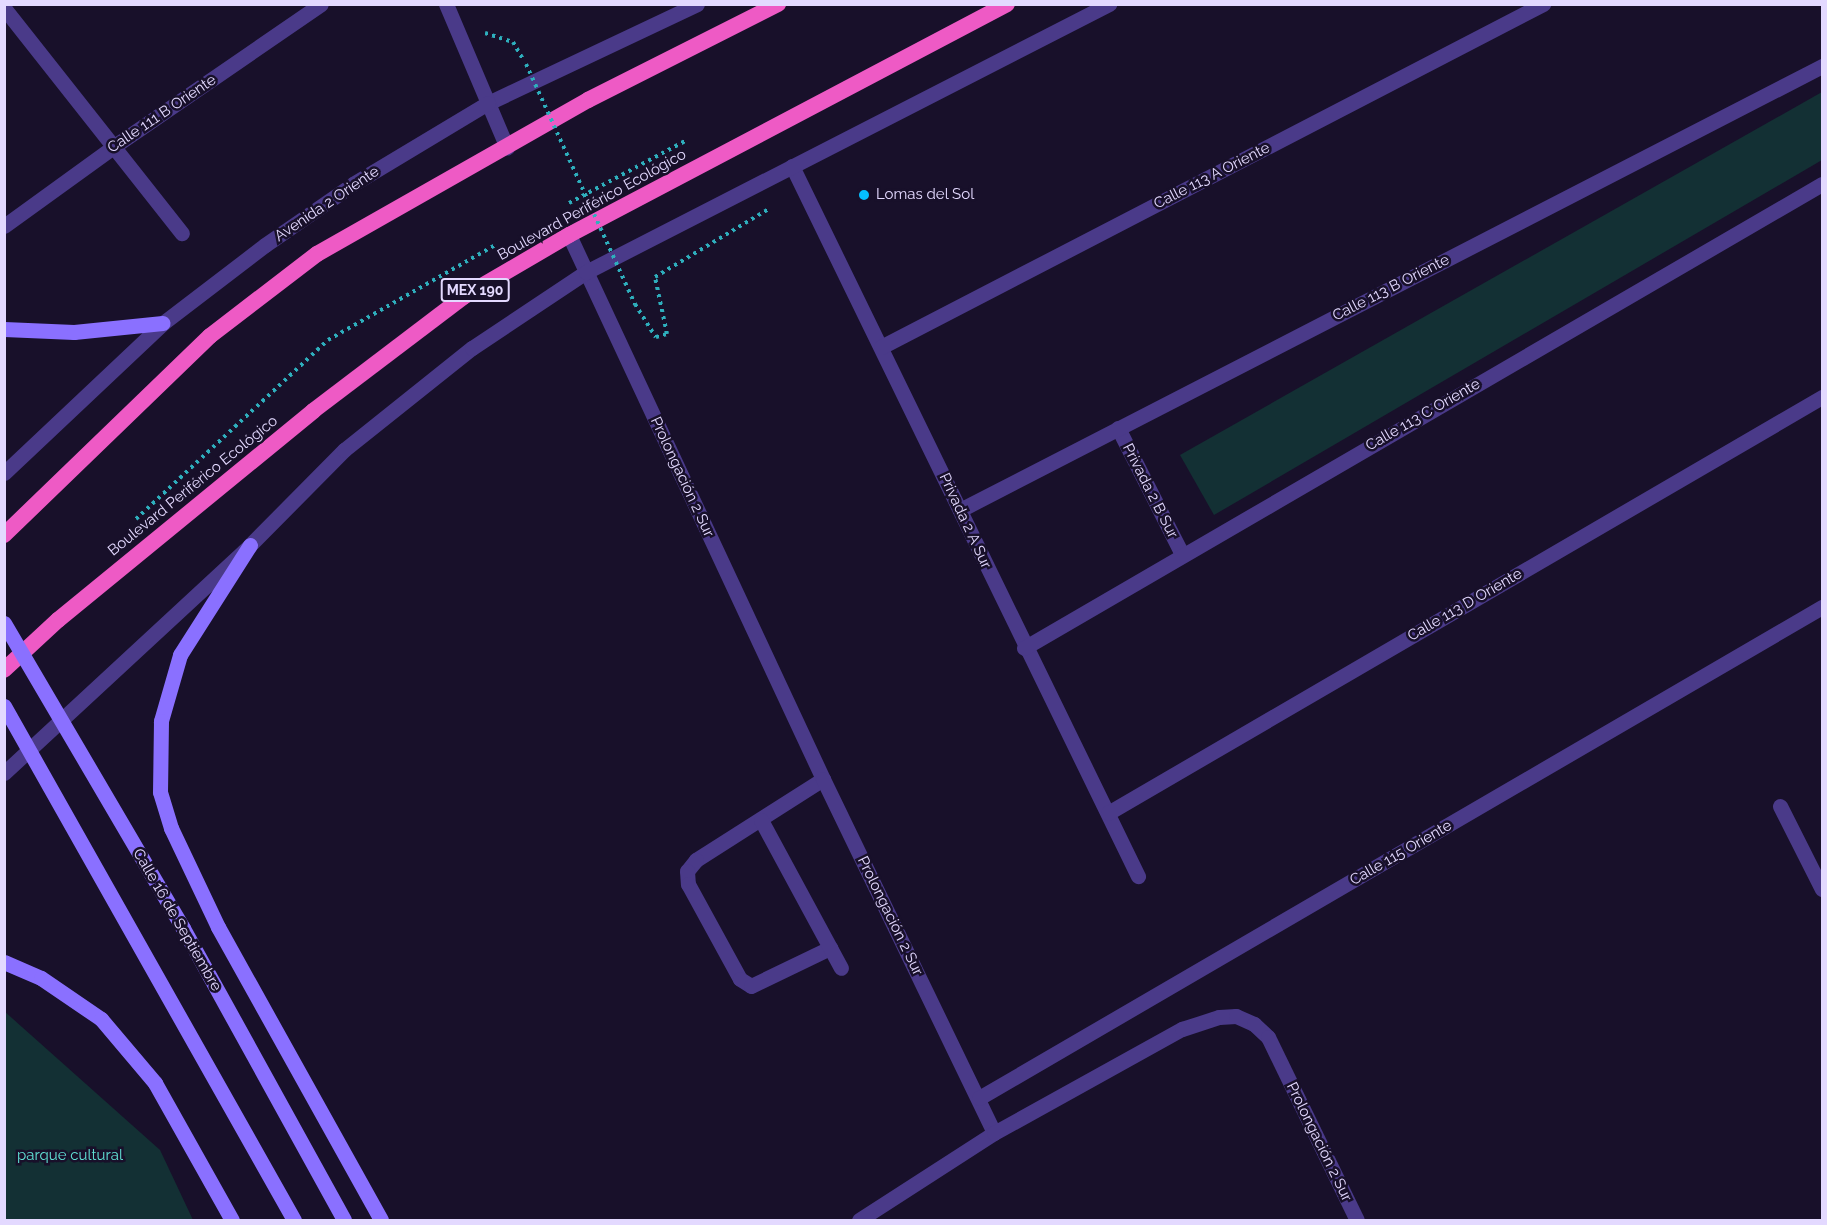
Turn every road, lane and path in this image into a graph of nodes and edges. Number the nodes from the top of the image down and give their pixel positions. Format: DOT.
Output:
graph roads {
  1 [pos="321,4"];
  2 [pos="446,4"];
  3 [pos="697,4"];
  4 [pos="778,4"];
  5 [pos="1007,4"];
  6 [pos="1109,4"];
  7 [pos="1543,4"];
  8 [pos="4,8"];
  9 [pos="513,42"];
  10 [pos="1822,66"];
  11 [pos="488,103"];
  12 [pos="113,147"];
  13 [pos="507,148"];
  14 [pos="792,166"];
  15 [pos="1822,184"];
  16 [pos="804,189"];
  17 [pos="4,226"];
  18 [pos="182,233"];
  19 [pos="570,235"];
  20 [pos="586,272"];
  21 [pos="164,323"];
  22 [pos="4,329"];
  23 [pos="881,347"];
  24 [pos="1822,397"];
  25 [pos="1118,428"];
  26 [pos="4,473"];
  27 [pos="960,510"];
  28 [pos="4,535"];
  29 [pos="250,545"];
  30 [pos="1182,555"];
  31 [pos="1822,608"];
  32 [pos="4,623"];
  33 [pos="1024,648"];
  34 [pos="4,670"];
  35 [pos="4,706"];
  36 [pos="4,773"];
  37 [pos="823,779"];
  38 [pos="1780,806"];
  39 [pos="1108,813"];
  40 [pos="761,819"];
  41 [pos="1138,876"];
  42 [pos="1822,889"];
  43 [pos="830,948"];
  44 [pos="4,962"];
  45 [pos="841,968"];
  46 [pos="979,1098"];
  47 [pos="994,1133"];
  48 [pos="232,1221"];
  49 [pos="294,1221"];
  50 [pos="344,1221"];
  51 [pos="381,1221"];
  52 [pos="859,1221"];
  53 [pos="1357,1221"];
  1 -- 12 [label="street, Calle 111 B Oriente"];
  2 -- 11 [label="street"];
  3 -- 11 [label="street, Avenida 2 Oriente"];
  4 -- 13 [label="highway"];
  5 -- 19 [label="highway, Boulevard Periférico Ecológico / MEX 190"];
  6 -- 14 [label="street"];
  7 -- 23 [label="street, Calle 113 A Oriente"];
  8 -- 12 [label="street"];
  9 -- 16 [label="path, bridge"];
  10 -- 25 [label="street, Calle 113 B Oriente"];
  11 -- 13 [label="street"];
  11 -- 21 [label="street, Avenida 2 Oriente"];
  12 -- 17 [label="street, Calle 111 B Oriente"];
  12 -- 18 [label="street"];
  13 -- 28 [label="highway"];
  14 -- 16 [label="street, Privada 2 A Sur"];
  14 -- 20 [label="street"];
  15 -- 30 [label="street, Calle 113 C Oriente"];
  16 -- 23 [label="street, Privada 2 A Sur"];
  19 -- 20 [label="street, Prolongación 2 Sur"];
  19 -- 34 [label="highway, Boulevard Periférico Ecológico / MEX 190"];
  20 -- 29 [label="street"];
  20 -- 37 [label="street, Prolongación 2 Sur"];
  21 -- 22 [label="main road"];
  21 -- 26 [label="street, Avenida 2 Oriente"];
  23 -- 27 [label="street, Privada 2 A Sur"];
  24 -- 39 [label="street, Calle 113 D Oriente"];
  25 -- 27 [label="street, Calle 113 B Oriente"];
  25 -- 30 [label="street, Privada 2 B Sur"];
  27 -- 33 [label="street, Privada 2 A Sur"];
  29 -- 36 [label="street"];
  29 -- 51 [label="main road"];
  30 -- 33 [label="street, Calle 113 C Oriente"];
  31 -- 46 [label="street, Calle 115 Oriente"];
  32 -- 50 [label="main road, Calle 16 de Septiembre, bridge"];
  33 -- 39 [label="street, Privada 2 A Sur"];
  35 -- 49 [label="main road, bridge"];
  37 -- 40 [label="street"];
  37 -- 46 [label="street, Prolongación 2 Sur"];
  38 -- 42 [label="street"];
  39 -- 41 [label="street, Privada 2 A Sur"];
  40 -- 43 [label="street"];
  40 -- 43 [label="street"];
  43 -- 45 [label="street"];
  44 -- 48 [label="main road"];
  46 -- 47 [label="street, Prolongación 2 Sur"];
  47 -- 52 [label="street"];
  47 -- 53 [label="street, Prolongación 2 Sur"];
}
